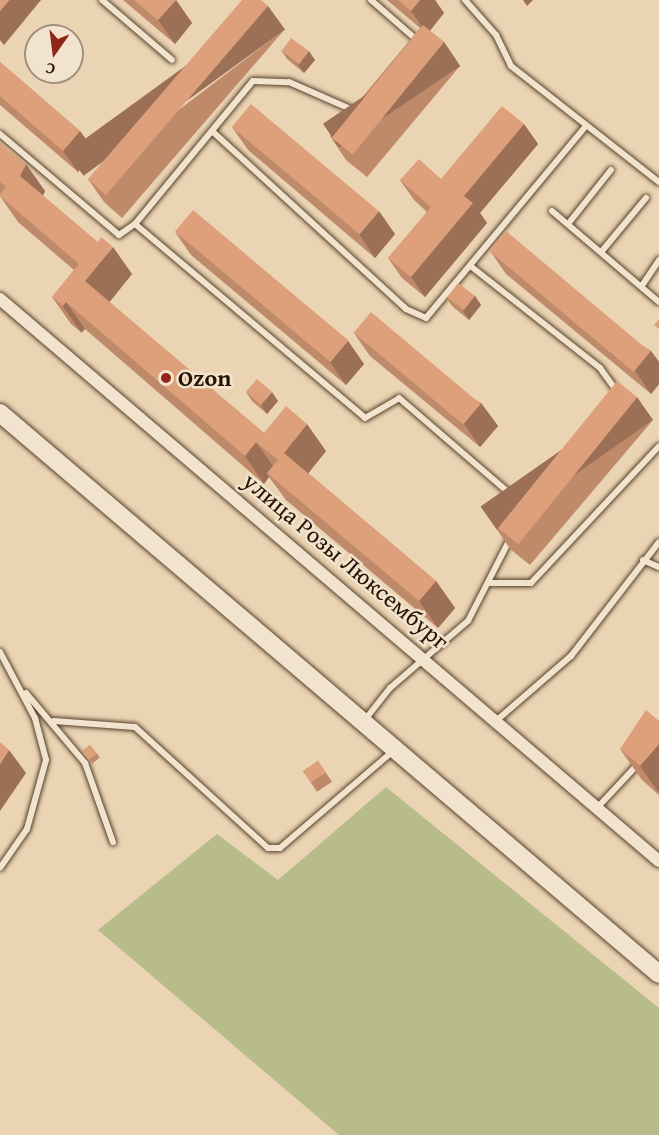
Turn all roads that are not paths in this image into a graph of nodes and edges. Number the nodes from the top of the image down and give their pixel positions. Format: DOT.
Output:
graph roads {
  1 [pos="102,0"];
  2 [pos="371,0"];
  3 [pos="465,0"];
  4 [pos="413,52"];
  5 [pos="172,60"];
  6 [pos="364,104"];
  7 [pos="585,127"];
  8 [pos="212,131"];
  9 [pos="0,134"];
  10 [pos="611,170"];
  11 [pos="659,182"];
  12 [pos="646,198"];
  13 [pos="552,211"];
  14 [pos="135,224"];
  15 [pos="568,224"];
  16 [pos="602,251"];
  17 [pos="659,260"];
  18 [pos="473,268"];
  19 [pos="643,284"];
  20 [pos="0,299"];
  21 [pos="659,302"];
  22 [pos="616,399"];
  23 [pos="0,413"];
  24 [pos="659,446"];
  25 [pos="525,513"];
  26 [pos="516,532"];
  27 [pos="659,542"];
  28 [pos="643,560"];
  29 [pos="659,567"];
  30 [pos="490,583"];
  31 [pos="0,652"];
  32 [pos="425,659"];
  33 [pos="24,691"];
  34 [pos="496,720"];
  35 [pos="54,721"];
  36 [pos="361,724"];
  37 [pos="393,750"];
  38 [pos="643,758"];
  39 [pos="597,808"];
  40 [pos="113,842"];
  41 [pos="659,861"];
  42 [pos="0,868"];
  43 [pos="657,969"];
  1 -- 5 [label="lane"];
  2 -- 4 [label="lane"];
  3 -- 7 [label="lane"];
  6 -- 8 [label="lane"];
  7 -- 11 [label="lane"];
  7 -- 18 [label="lane"];
  8 -- 14 [label="lane"];
  8 -- 18 [label="lane"];
  9 -- 14 [label="lane"];
  10 -- 15 [label="lane"];
  12 -- 16 [label="lane"];
  13 -- 15 [label="lane"];
  14 -- 25 [label="lane"];
  15 -- 16 [label="lane"];
  16 -- 19 [label="lane"];
  17 -- 19 [label="lane"];
  18 -- 22 [label="lane"];
  19 -- 21 [label="lane"];
  20 -- 32 [label="street, улица Розы Люксембург"];
  23 -- 36 [label="main road"];
  24 -- 30 [label="lane"];
  26 -- 30 [label="lane"];
  27 -- 28 [label="lane"];
  28 -- 29 [label="lane"];
  28 -- 34 [label="lane"];
  30 -- 32 [label="lane"];
  31 -- 33 [label="lane"];
  32 -- 34 [label="street, улица Розы Люксембург"];
  32 -- 36 [label="lane"];
  33 -- 35 [label="lane"];
  33 -- 42 [label="lane"];
  34 -- 39 [label="street, улица Розы Люксембург"];
  35 -- 37 [label="lane"];
  35 -- 40 [label="lane"];
  36 -- 37 [label="main road"];
  37 -- 43 [label="main road"];
  38 -- 39 [label="lane"];
  39 -- 41 [label="street, улица Розы Люксембург"];
}
